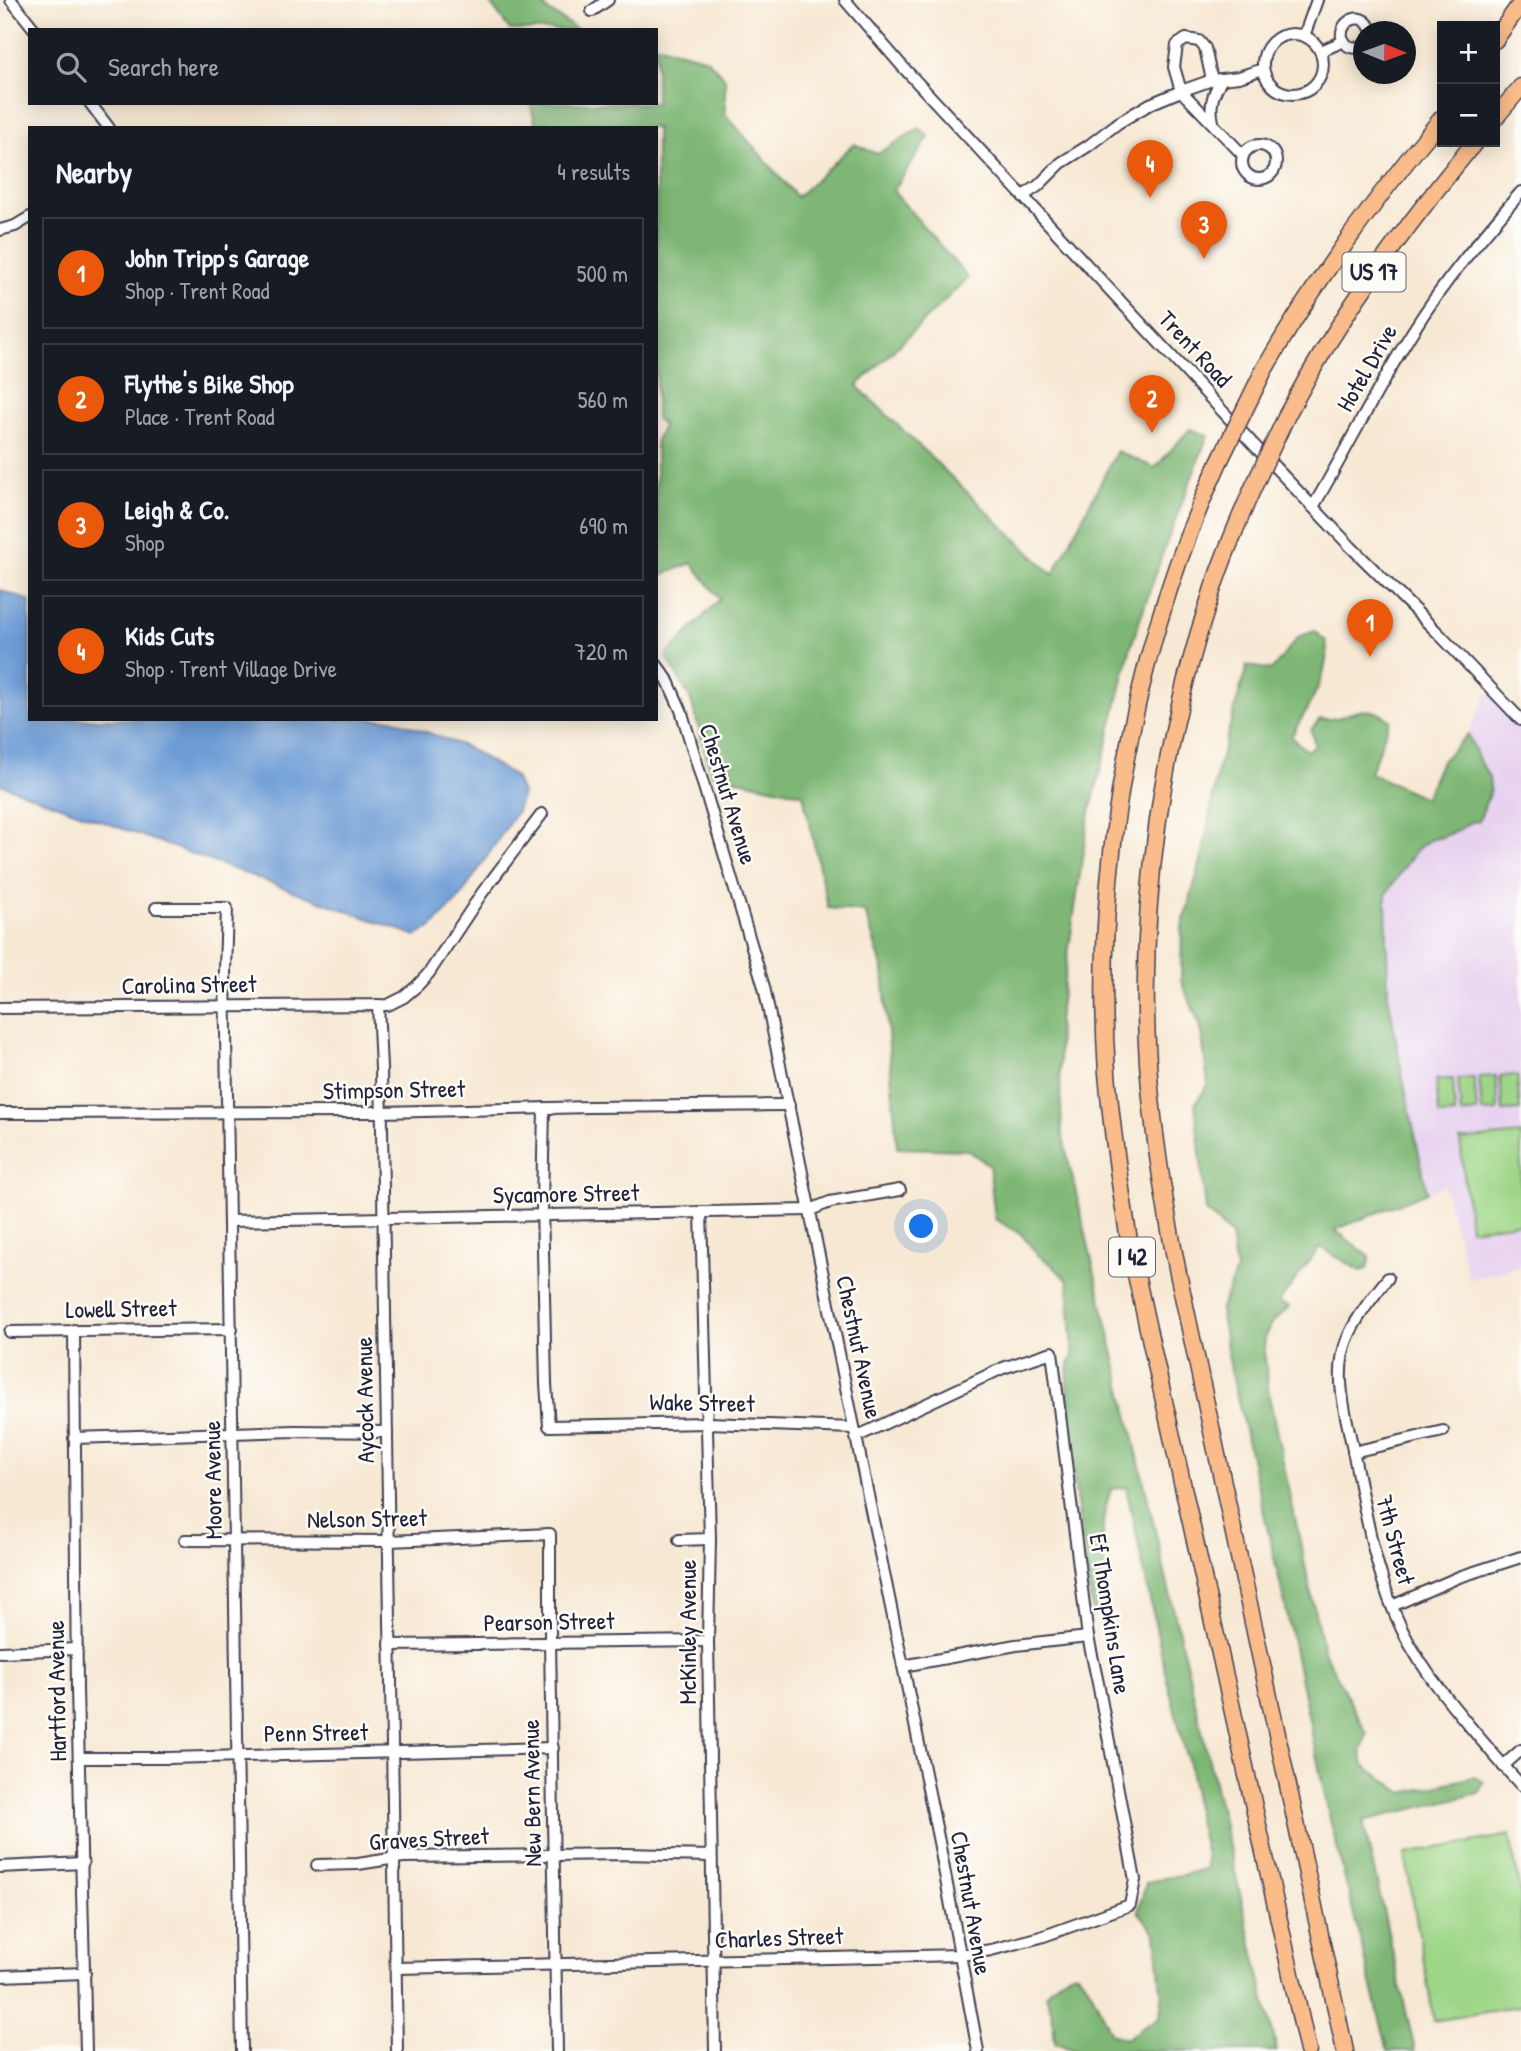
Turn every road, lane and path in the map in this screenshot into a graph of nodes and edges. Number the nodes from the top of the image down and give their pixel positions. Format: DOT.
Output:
graph roads {
  1 [pos="11,0"];
  2 [pos="608,0"];
  3 [pos="845,0"];
  4 [pos="1317,0"];
  5 [pos="592,11"];
  6 [pos="1521,12"];
  7 [pos="1366,21"];
  8 [pos="33,28"];
  9 [pos="1500,35"];
  10 [pos="1304,36"];
  11 [pos="1344,41"];
  12 [pos="1500,45"];
  13 [pos="1353,47"];
  14 [pos="1321,51"];
  15 [pos="1263,69"];
  16 [pos="1217,80"];
  17 [pos="1521,87"];
  18 [pos="1181,91"];
  19 [pos="1521,103"];
  20 [pos="92,105"];
  21 [pos="1500,112"];
  22 [pos="1437,123"];
  23 [pos="1214,124"];
  24 [pos="1500,125"];
  25 [pos="107,126"];
  26 [pos="1476,147"];
  27 [pos="1243,155"];
  28 [pos="1521,192"];
  29 [pos="1023,196"];
  30 [pos="28,218"];
  31 [pos="0,230"];
  32 [pos="1312,507"];
  33 [pos="658,667"];
  34 [pos="1521,720"];
  35 [pos="542,814"];
  36 [pos="156,908"];
  37 [pos="227,1005"];
  38 [pos="378,1005"];
  39 [pos="0,1008"];
  40 [pos="789,1105"];
  41 [pos="544,1108"];
  42 [pos="382,1112"];
  43 [pos="0,1113"];
  44 [pos="228,1113"];
  45 [pos="900,1189"];
  46 [pos="810,1210"];
  47 [pos="701,1212"];
  48 [pos="542,1215"];
  49 [pos="383,1219"];
  50 [pos="230,1221"];
  51 [pos="1388,1278"];
  52 [pos="232,1329"];
  53 [pos="74,1330"];
  54 [pos="10,1332"];
  55 [pos="1052,1352"];
  56 [pos="708,1423"];
  57 [pos="1443,1431"];
  58 [pos="387,1432"];
  59 [pos="855,1432"];
  60 [pos="234,1433"];
  61 [pos="74,1438"];
  62 [pos="1353,1452"];
  63 [pos="550,1534"];
  64 [pos="235,1539"];
  65 [pos="710,1539"];
  66 [pos="679,1540"];
  67 [pos="185,1541"];
  68 [pos="389,1541"];
  69 [pos="1521,1557"];
  70 [pos="1392,1606"];
  71 [pos="1088,1637"];
  72 [pos="550,1642"];
  73 [pos="708,1642"];
  74 [pos="390,1645"];
  75 [pos="77,1649"];
  76 [pos="0,1652"];
  77 [pos="903,1666"];
  78 [pos="553,1748"];
  79 [pos="1521,1750"];
  80 [pos="393,1752"];
  81 [pos="239,1755"];
  82 [pos="80,1758"];
  83 [pos="1503,1766"];
  84 [pos="1521,1785"];
  85 [pos="554,1855"];
  86 [pos="711,1856"];
  87 [pos="394,1858"];
  88 [pos="83,1863"];
  89 [pos="317,1865"];
  90 [pos="0,1867"];
  91 [pos="1135,1880"];
  92 [pos="961,1955"];
  93 [pos="713,1961"];
  94 [pos="555,1963"];
  95 [pos="397,1968"];
  96 [pos="85,1973"];
  97 [pos="0,1976"];
  98 [pos="86,2051"];
  99 [pos="242,2051"];
  100 [pos="397,2051"];
  101 [pos="557,2051"];
  102 [pos="715,2051"];
  103 [pos="978,2051"];
  104 [pos="1308,2051"];
  105 [pos="1345,2051"];
  1 -- 8 [label="street"];
  2 -- 5 [label="street"];
  3 -- 29 [label="street, Trent Road"];
  4 -- 10 [label="street"];
  6 -- 9 [label="highway"];
  6 -- 12 [label="highway"];
  7 -- 11 [label="street"];
  10 -- 14 [label="street"];
  10 -- 15 [label="street"];
  11 -- 13 [label="street"];
  11 -- 14 [label="street"];
  14 -- 15 [label="street"];
  15 -- 16 [label="street"];
  16 -- 18 [label="street"];
  16 -- 18 [label="street"];
  16 -- 23 [label="street"];
  17 -- 21 [label="highway"];
  18 -- 23 [label="street"];
  18 -- 29 [label="street"];
  19 -- 24 [label="highway"];
  20 -- 25 [label="street"];
  22 -- 104 [label="highway, I 42, bridge"];
  23 -- 27 [label="street"];
  26 -- 105 [label="highway, US 17, bridge"];
  28 -- 32 [label="street, Hotel Drive"];
  29 -- 32 [label="street, Trent Road"];
  30 -- 31 [label="street"];
  32 -- 34 [label="street, Trent Road"];
  33 -- 40 [label="street, Chestnut Avenue"];
  35 -- 38 [label="street"];
  36 -- 37 [label="street, Moore Avenue"];
  37 -- 38 [label="street, Carolina Street"];
  37 -- 39 [label="street, Carolina Street"];
  37 -- 44 [label="street, Moore Avenue"];
  38 -- 42 [label="street, Aycock Avenue"];
  40 -- 41 [label="street, Stimpson Street"];
  40 -- 46 [label="street, Chestnut Avenue"];
  41 -- 42 [label="street, Stimpson Street"];
  41 -- 48 [label="street"];
  42 -- 44 [label="street, Stimpson Street"];
  42 -- 49 [label="street, Aycock Avenue"];
  43 -- 44 [label="street, Stimpson Street"];
  44 -- 50 [label="street, Moore Avenue"];
  45 -- 46 [label="street, Sycamore Street"];
  46 -- 47 [label="street, Sycamore Street"];
  46 -- 59 [label="street, Chestnut Avenue"];
  47 -- 48 [label="street, Sycamore Street"];
  47 -- 56 [label="street, McKinley Avenue"];
  48 -- 49 [label="street, Sycamore Street"];
  48 -- 56 [label="street, Wake Street"];
  49 -- 50 [label="street, Sycamore Street"];
  49 -- 58 [label="street, Aycock Avenue"];
  50 -- 52 [label="street, Moore Avenue"];
  51 -- 62 [label="street, 7th Street"];
  52 -- 53 [label="street, Lowell Street"];
  52 -- 60 [label="street, Moore Avenue"];
  53 -- 54 [label="street, Lowell Street"];
  53 -- 61 [label="street, Hartford Avenue"];
  55 -- 59 [label="street, Wake Street"];
  55 -- 71 [label="street, Ef Thompkins Lane"];
  56 -- 59 [label="street, Wake Street"];
  56 -- 65 [label="street, McKinley Avenue"];
  57 -- 62 [label="street"];
  58 -- 60 [label="street"];
  58 -- 68 [label="street, Aycock Avenue"];
  59 -- 77 [label="street, Chestnut Avenue"];
  60 -- 61 [label="street"];
  60 -- 64 [label="street, Moore Avenue"];
  61 -- 75 [label="street, Hartford Avenue"];
  62 -- 70 [label="street, 7th Street"];
  63 -- 68 [label="street, Nelson Street"];
  63 -- 72 [label="street, New Bern Avenue"];
  64 -- 67 [label="street, Nelson Street"];
  64 -- 68 [label="street, Nelson Street"];
  64 -- 81 [label="street, Moore Avenue"];
  65 -- 66 [label="street"];
  65 -- 73 [label="street, McKinley Avenue"];
  68 -- 74 [label="street, Aycock Avenue"];
  69 -- 70 [label="street"];
  70 -- 83 [label="street, 7th Street"];
  71 -- 77 [label="street"];
  71 -- 91 [label="street, Ef Thompkins Lane"];
  72 -- 73 [label="street, Pearson Street"];
  72 -- 74 [label="street, Pearson Street"];
  72 -- 78 [label="street, New Bern Avenue"];
  73 -- 86 [label="street, McKinley Avenue"];
  74 -- 80 [label="street, Aycock Avenue"];
  75 -- 76 [label="street"];
  75 -- 82 [label="street, Hartford Avenue"];
  77 -- 92 [label="street, Chestnut Avenue"];
  78 -- 80 [label="street, Penn Street"];
  78 -- 85 [label="street, New Bern Avenue"];
  79 -- 83 [label="street"];
  80 -- 81 [label="street, Penn Street"];
  80 -- 87 [label="street, Aycock Avenue"];
  81 -- 82 [label="street, Penn Street"];
  81 -- 99 [label="street, Moore Avenue"];
  82 -- 88 [label="street, Hartford Avenue"];
  83 -- 84 [label="street, 7th Street"];
  85 -- 86 [label="street, Graves Street"];
  85 -- 87 [label="street, Graves Street"];
  85 -- 94 [label="street, New Bern Avenue"];
  86 -- 93 [label="street, McKinley Avenue"];
  87 -- 89 [label="street, Graves Street"];
  87 -- 95 [label="street, Aycock Avenue"];
  88 -- 90 [label="street"];
  88 -- 96 [label="street, Hartford Avenue"];
  91 -- 92 [label="street, Charles Street"];
  92 -- 93 [label="street, Charles Street"];
  92 -- 103 [label="street, Chestnut Avenue"];
  93 -- 94 [label="street, Charles Street"];
  93 -- 102 [label="street, McKinley Avenue"];
  94 -- 95 [label="street, Charles Street"];
  94 -- 101 [label="street, New Bern Avenue"];
  95 -- 100 [label="street, Aycock Avenue"];
  96 -- 97 [label="street"];
  96 -- 98 [label="street, Hartford Avenue"];
}
